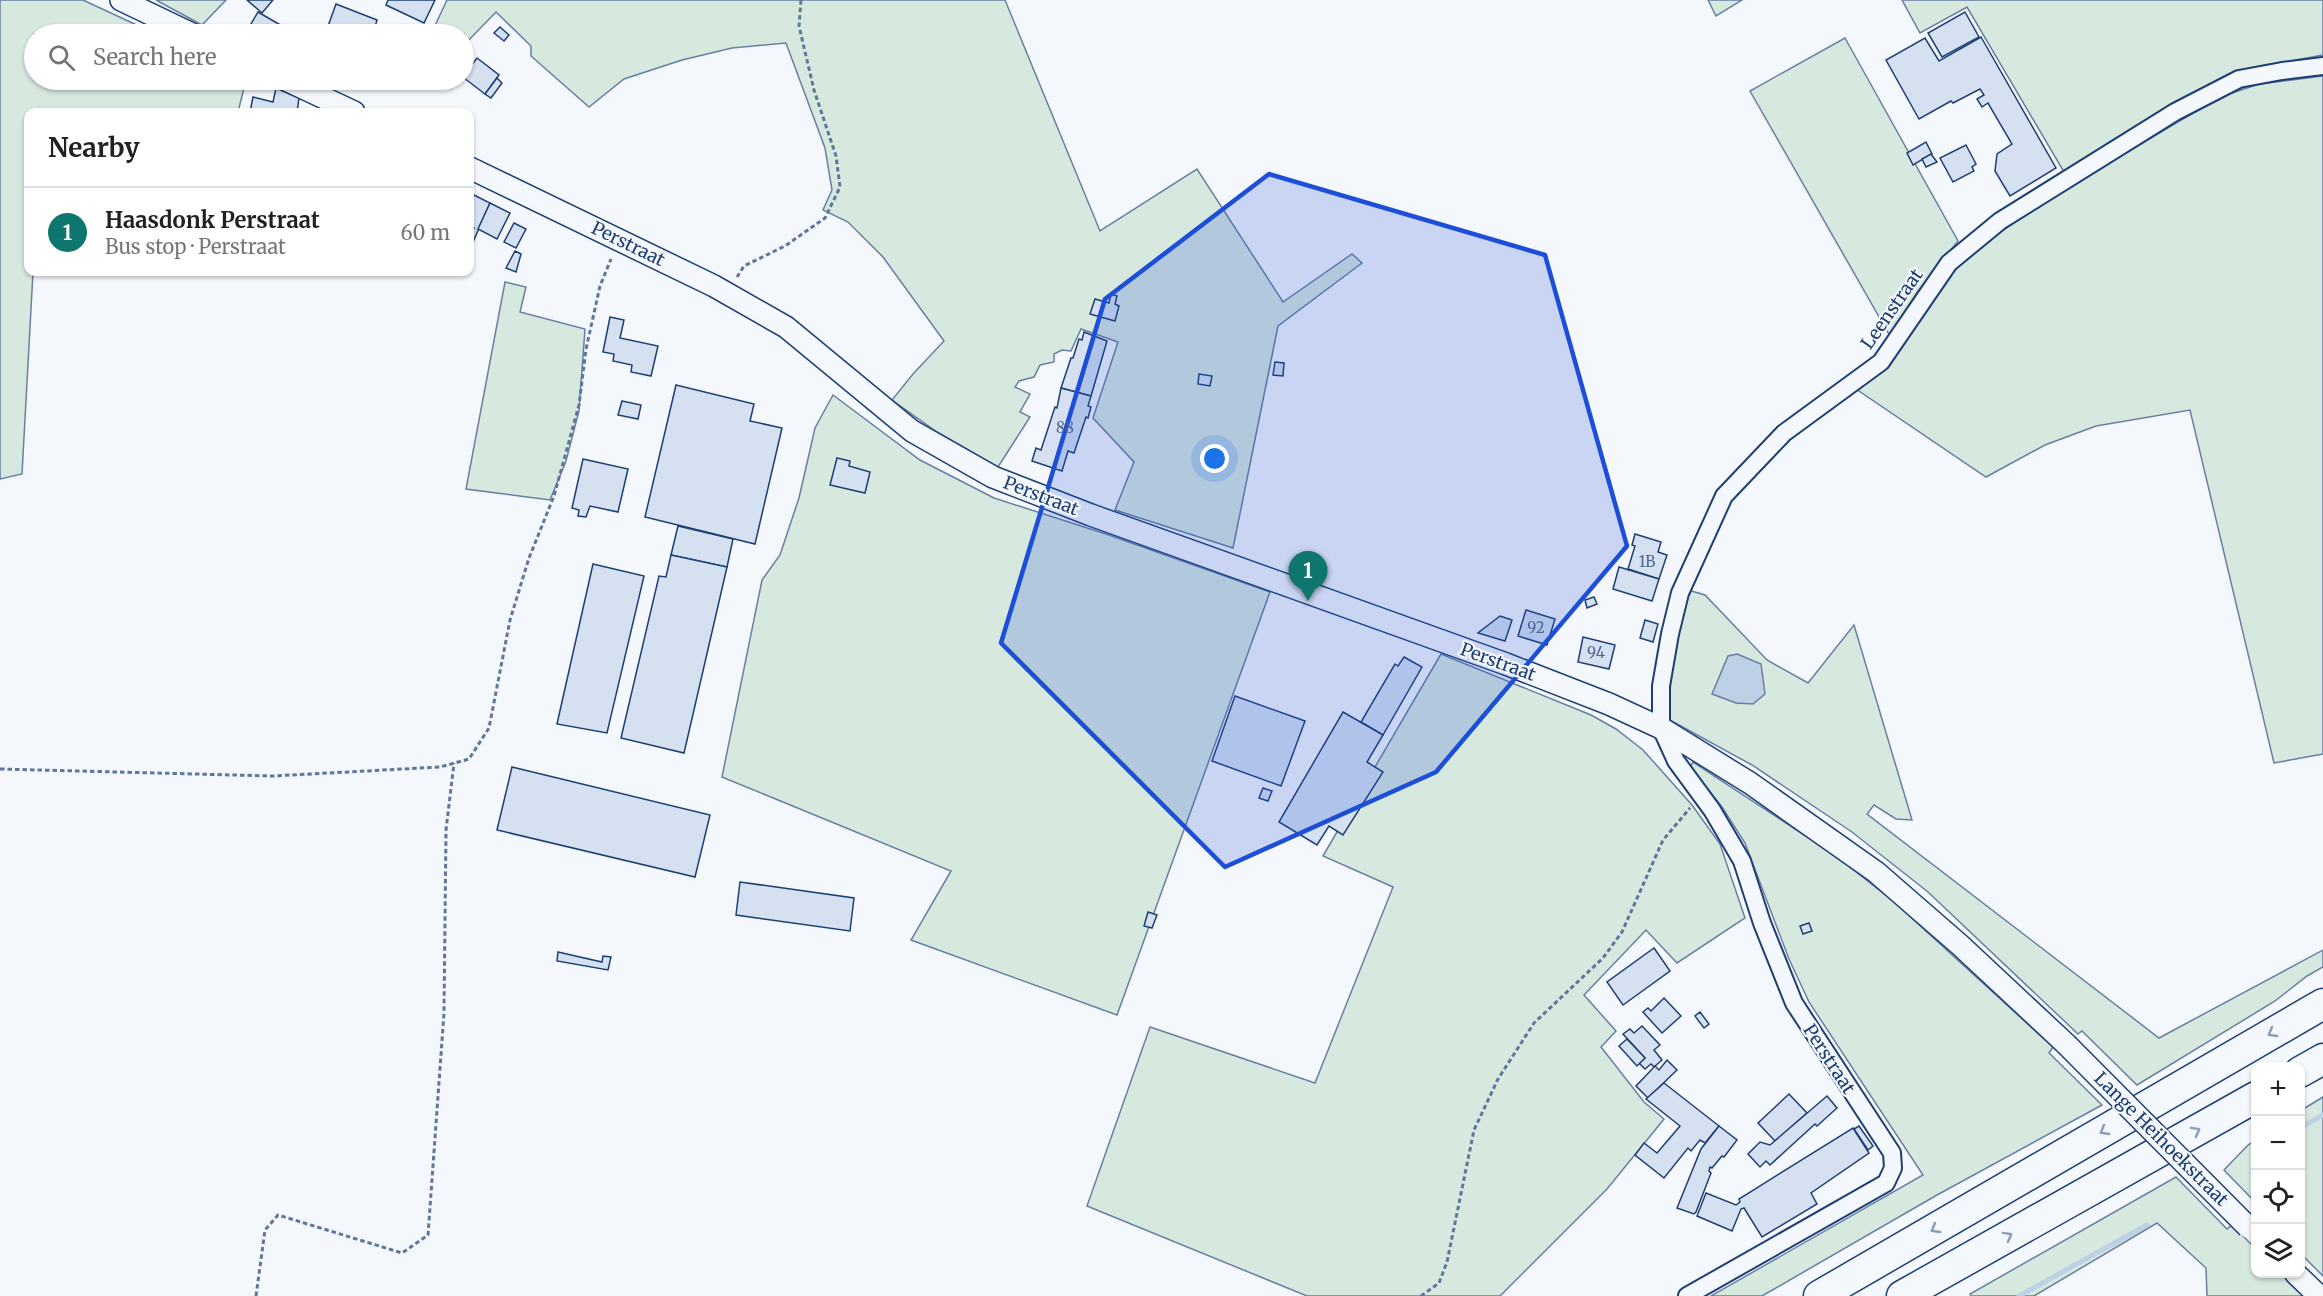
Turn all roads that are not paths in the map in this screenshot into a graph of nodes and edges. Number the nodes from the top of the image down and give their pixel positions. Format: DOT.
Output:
graph roads {
  1 [pos="121,0"];
  2 [pos="171,24"];
  3 [pos="2323,66"];
  4 [pos="307,90"];
  5 [pos="346,108"];
  6 [pos="474,170"];
  7 [pos="1661,728"];
  8 [pos="2323,1004"];
  9 [pos="2066,1044"];
  10 [pos="2323,1059"];
  11 [pos="2305,1070"];
  12 [pos="2251,1100"];
  13 [pos="2251,1229"];
  14 [pos="2300,1278"];
  15 [pos="1687,1296"];
  16 [pos="1819,1296"];
  17 [pos="1902,1296"];
  18 [pos="2319,1296"];
  1 -- 2 [label="street"];
  3 -- 7 [label="street, Leenstraat"];
  4 -- 5 [label="street"];
  6 -- 7 [label="street, Perstraat"];
  7 -- 9 [label="street, Perstraat"];
  7 -- 15 [label="street, Perstraat"];
  8 -- 16 [label="highway, one-way"];
  9 -- 13 [label="street, Lange Heihoekstraat, bridge"];
  10 -- 11 [label="highway"];
  17 -- 12 [label="highway, one-way"];
  14 -- 18 [label="street"];
}
